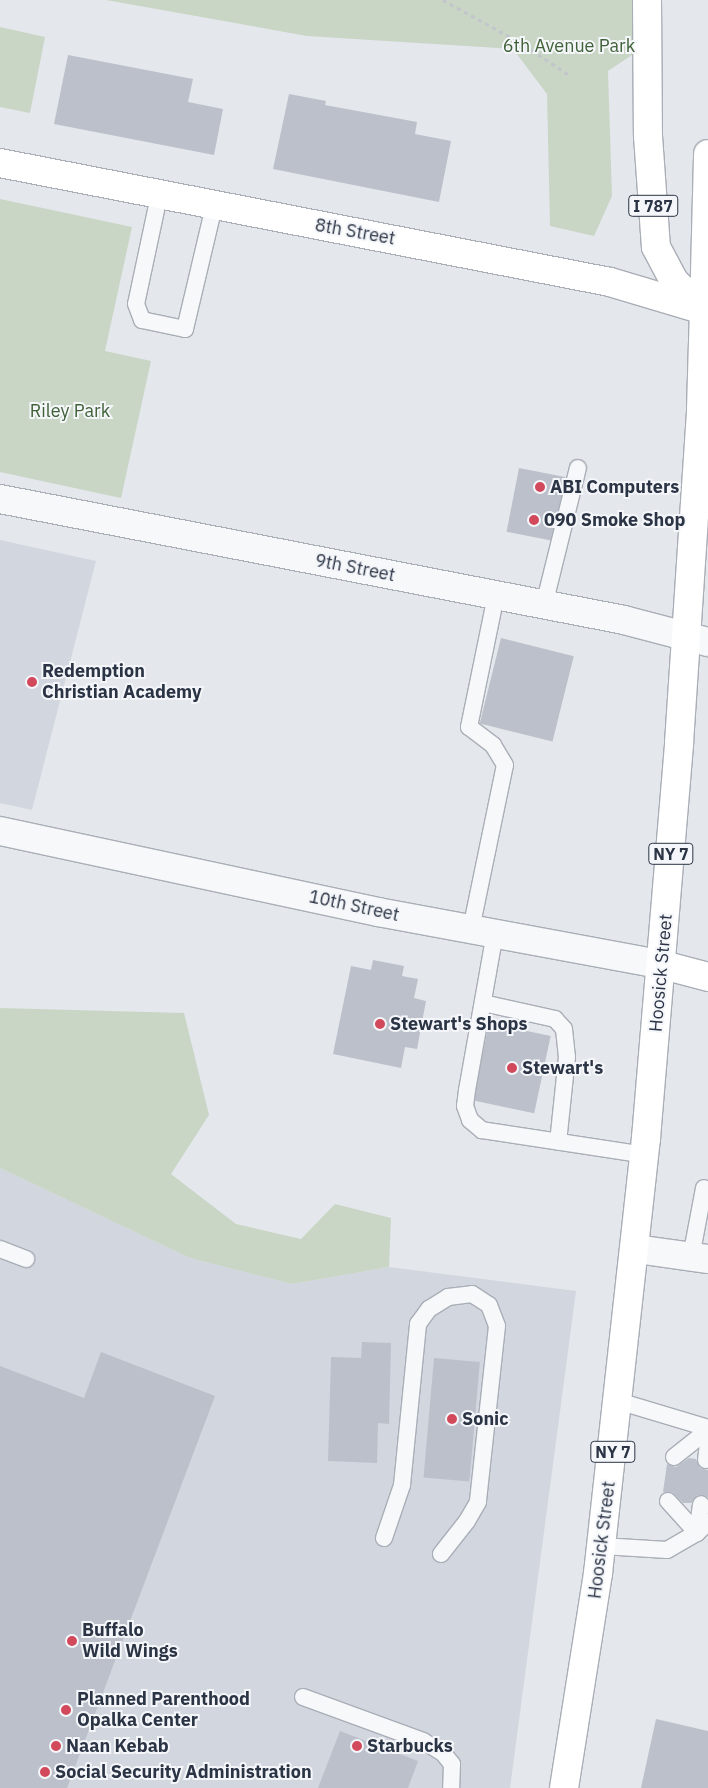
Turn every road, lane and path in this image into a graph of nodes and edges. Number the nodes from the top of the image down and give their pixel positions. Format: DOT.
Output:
graph roads {
  1 [pos="443,0"];
  2 [pos="647,12"];
  3 [pos="569,75"];
  4 [pos="708,154"];
  5 [pos="0,163"];
  6 [pos="159,196"];
  7 [pos="214,206"];
  8 [pos="707,309"];
  9 [pos="578,468"];
  10 [pos="0,499"];
  11 [pos="496,596"];
  12 [pos="544,605"];
  13 [pos="697,640"];
  14 [pos="0,831"];
  15 [pos="483,931"];
  16 [pos="663,965"];
  17 [pos="708,977"];
  18 [pos="483,1002"];
  19 [pos="558,1142"];
  20 [pos="645,1155"];
  21 [pos="700,1188"];
  22 [pos="0,1249"];
  23 [pos="636,1249"];
  24 [pos="699,1258"];
  25 [pos="26,1259"];
  26 [pos="618,1401"];
  27 [pos="708,1429"];
  28 [pos="674,1456"];
  29 [pos="668,1501"];
  30 [pos="701,1504"];
  31 [pos="702,1528"];
  32 [pos="384,1538"];
  33 [pos="602,1546"];
  34 [pos="441,1554"];
  35 [pos="303,1697"];
  36 [pos="451,1788"];
  37 [pos="564,1788"];
  1 -- 3 [label="path"];
  2 -- 8 [label="main road, I 787"];
  4 -- 8 [label="main road, Hoosick Street"];
  5 -- 6 [label="main road, 8th Street"];
  6 -- 7 [label="main road, 8th Street"];
  6 -- 7 [label="lane"];
  7 -- 8 [label="main road, 8th Street"];
  8 -- 13 [label="main road, Hoosick Street / NY 7"];
  9 -- 12 [label="lane"];
  10 -- 11 [label="street, 9th Street"];
  11 -- 12 [label="street, 9th Street"];
  11 -- 15 [label="lane"];
  12 -- 13 [label="street, 9th Street"];
  13 -- 16 [label="main road, Hoosick Street / NY 7"];
  14 -- 15 [label="street, 10th Street"];
  15 -- 16 [label="street, 10th Street"];
  15 -- 18 [label="lane"];
  16 -- 17 [label="main road, 10th Street"];
  16 -- 20 [label="main road, Hoosick Street / NY 7"];
  18 -- 19 [label="lane"];
  18 -- 19 [label="lane"];
  19 -- 20 [label="lane"];
  20 -- 23 [label="main road, Hoosick Street / NY 7"];
  21 -- 24 [label="lane"];
  22 -- 25 [label="lane"];
  23 -- 24 [label="street"];
  23 -- 26 [label="main road, Hoosick Street / NY 7"];
  26 -- 27 [label="lane"];
  26 -- 33 [label="main road, Hoosick Street / NY 7"];
  27 -- 28 [label="lane"];
  29 -- 31 [label="lane"];
  30 -- 31 [label="lane"];
  31 -- 33 [label="lane"];
  32 -- 34 [label="lane"];
  33 -- 37 [label="main road, Hoosick Street / NY 7"];
  35 -- 36 [label="lane"];
}
